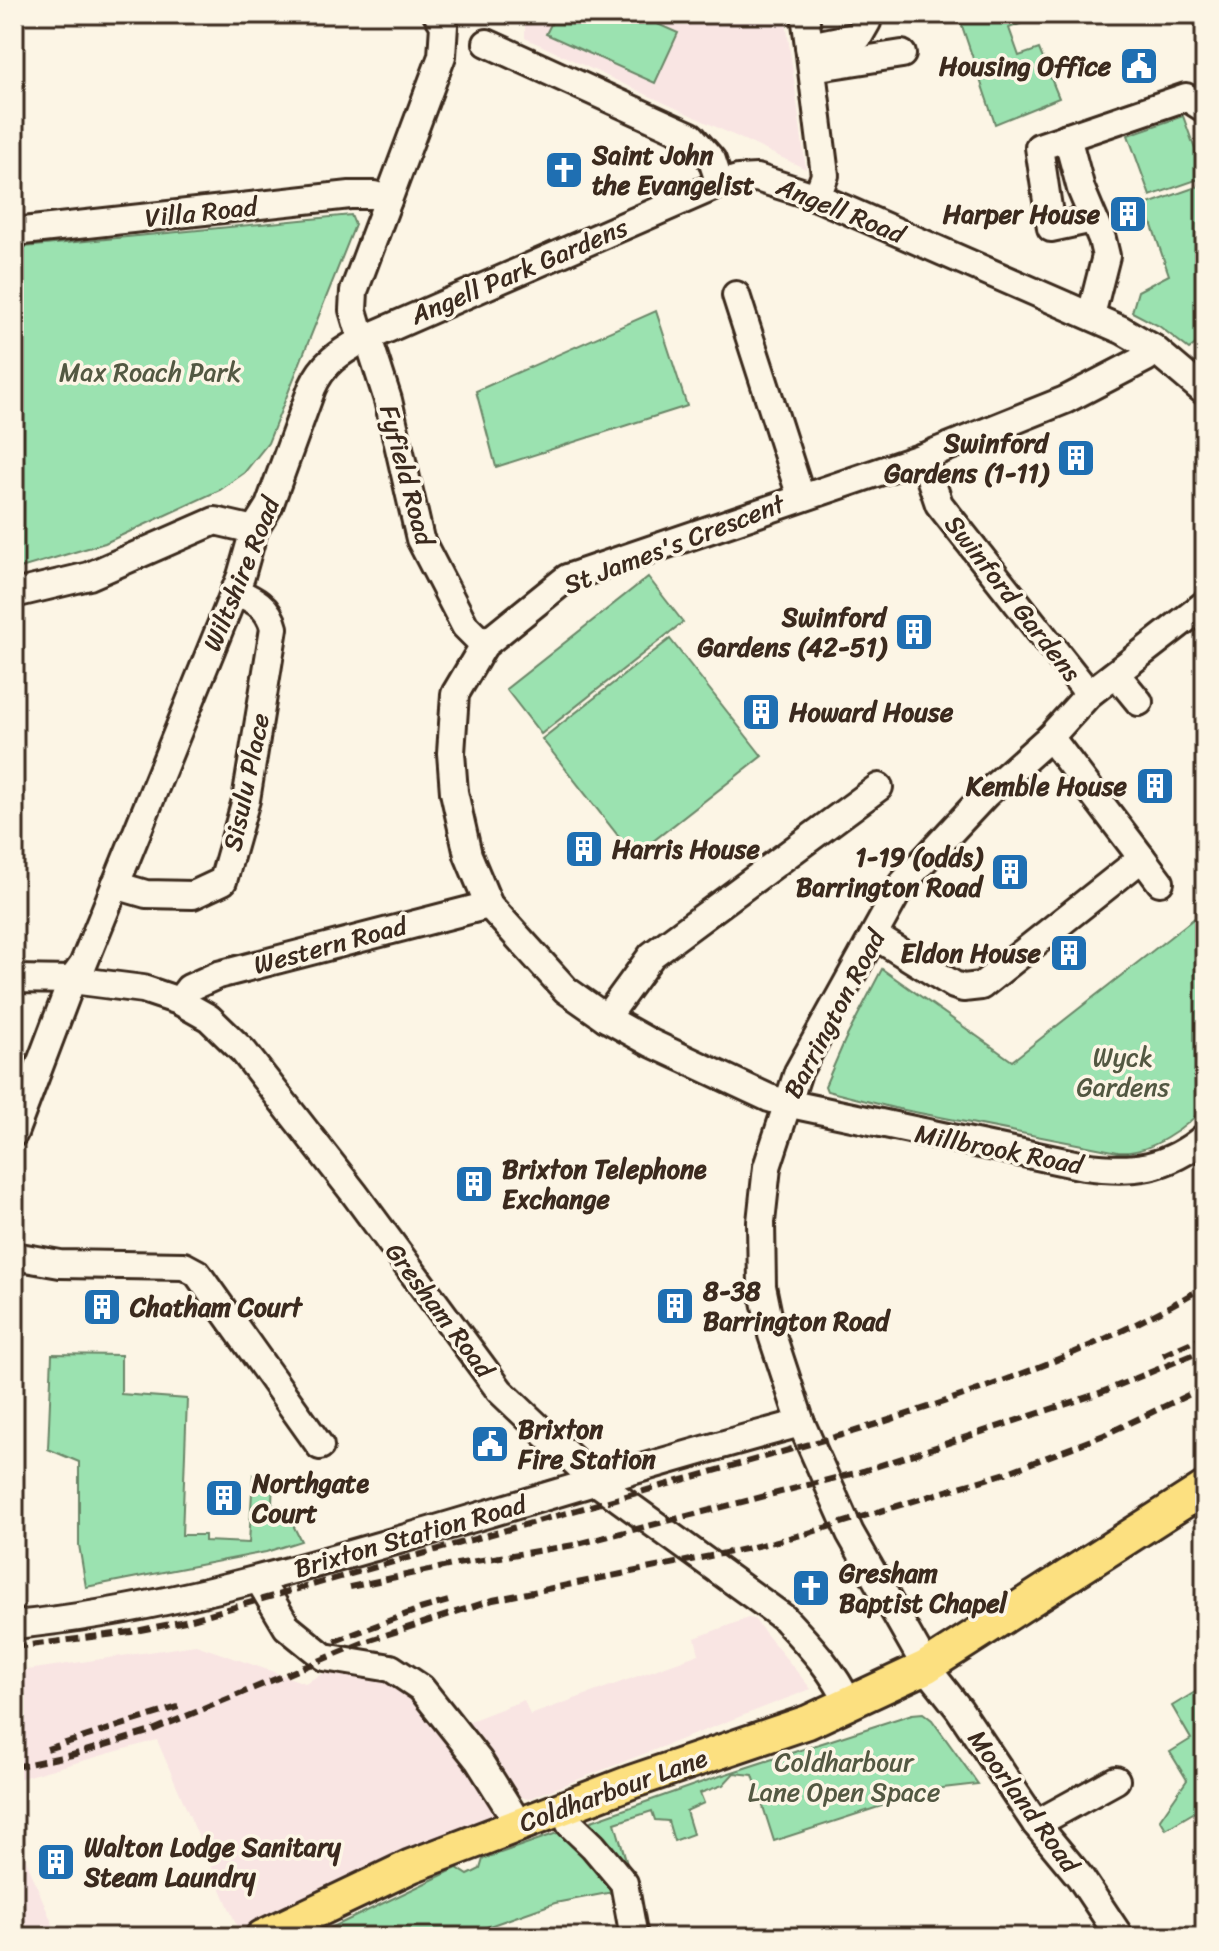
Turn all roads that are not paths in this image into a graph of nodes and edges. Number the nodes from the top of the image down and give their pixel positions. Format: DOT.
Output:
graph roads {
  1 [pos="805,14"];
  2 [pos="864,14"];
  3 [pos="440,20"];
  4 [pos="487,43"];
  5 [pos="902,54"];
  6 [pos="811,57"];
  7 [pos="1205,109"];
  8 [pos="1067,137"];
  9 [pos="720,184"];
  10 [pos="817,197"];
  11 [pos="388,200"];
  12 [pos="1093,219"];
  13 [pos="14,232"];
  14 [pos="736,295"];
  15 [pos="1091,315"];
  16 [pos="365,339"];
  17 [pos="1153,348"];
  18 [pos="1205,392"];
  19 [pos="923,457"];
  20 [pos="801,497"];
  21 [pos="254,530"];
  22 [pos="235,591"];
  23 [pos="14,594"];
  24 [pos="1205,604"];
  25 [pos="484,645"];
  26 [pos="1116,674"];
  27 [pos="1089,694"];
  28 [pos="1139,702"];
  29 [pos="1050,737"];
  30 [pos="879,787"];
  31 [pos="1142,858"];
  32 [pos="1160,882"];
  33 [pos="115,885"];
  34 [pos="489,905"];
  35 [pos="875,936"];
  36 [pos="14,979"];
  37 [pos="72,980"];
  38 [pos="179,1001"];
  39 [pos="606,1018"];
  40 [pos="786,1103"];
  41 [pos="14,1133"];
  42 [pos="1205,1137"];
  43 [pos="14,1256"];
  44 [pos="801,1423"];
  45 [pos="320,1446"];
  46 [pos="595,1481"];
  47 [pos="1205,1488"];
  48 [pos="259,1580"];
  49 [pos="14,1625"];
  50 [pos="926,1667"];
  51 [pos="849,1704"];
  52 [pos="1116,1780"];
  53 [pos="518,1823"];
  54 [pos="570,1824"];
  55 [pos="1036,1824"];
  56 [pos="262,1937"];
  57 [pos="634,1937"];
  58 [pos="1120,1937"];
  1 -- 6 [label="street"];
  2 -- 6 [label="street"];
  3 -- 11 [label="street"];
  4 -- 9 [label="street"];
  5 -- 6 [label="street"];
  6 -- 10 [label="street"];
  7 -- 8 [label="street"];
  8 -- 12 [label="street"];
  8 -- 12 [label="street"];
  9 -- 10 [label="street, Angell Road"];
  9 -- 16 [label="street, Angell Park Gardens"];
  10 -- 15 [label="street, Angell Road"];
  11 -- 13 [label="street, Villa Road"];
  11 -- 16 [label="street"];
  12 -- 15 [label="street"];
  14 -- 20 [label="street"];
  15 -- 17 [label="street, Angell Road"];
  16 -- 21 [label="street, Wiltshire Road"];
  16 -- 25 [label="street, Fyfield Road"];
  17 -- 18 [label="street, Angell Road"];
  17 -- 19 [label="street, St James's Crescent"];
  19 -- 20 [label="street, St James's Crescent"];
  19 -- 27 [label="street, Swinford Gardens"];
  20 -- 25 [label="street, St James's Crescent"];
  21 -- 22 [label="street, Wiltshire Road"];
  21 -- 23 [label="street"];
  22 -- 33 [label="street, Wiltshire Road"];
  22 -- 33 [label="street, Sisulu Place"];
  24 -- 26 [label="street, Barrington Road"];
  25 -- 34 [label="street, St James's Crescent"];
  26 -- 27 [label="street, Barrington Road"];
  26 -- 28 [label="street"];
  27 -- 29 [label="street, Barrington Road"];
  29 -- 31 [label="street"];
  29 -- 35 [label="street, Barrington Road"];
  30 -- 39 [label="street"];
  31 -- 32 [label="street"];
  31 -- 35 [label="street"];
  33 -- 37 [label="street, Wiltshire Road"];
  34 -- 38 [label="street, Western Road"];
  34 -- 39 [label="street, St James's Crescent"];
  35 -- 40 [label="street, Barrington Road"];
  36 -- 37 [label="street, Gresham Road"];
  37 -- 38 [label="street, Gresham Road"];
  37 -- 41 [label="street, Wiltshire Road"];
  38 -- 46 [label="street, Gresham Road"];
  39 -- 40 [label="street, St James's Crescent"];
  40 -- 42 [label="street, Millbrook Road"];
  40 -- 44 [label="street, Barrington Road"];
  43 -- 45 [label="street"];
  44 -- 46 [label="street, Brixton Station Road"];
  44 -- 50 [label="street, Barrington Road"];
  46 -- 48 [label="street, Brixton Station Road"];
  46 -- 51 [label="street, Gresham Road"];
  47 -- 50 [label="main road, Coldharbour Lane"];
  48 -- 49 [label="street, Brixton Station Road"];
  48 -- 53 [label="street"];
  50 -- 51 [label="main road, Coldharbour Lane"];
  50 -- 55 [label="street, Moorland Road"];
  51 -- 53 [label="main road, Coldharbour Lane"];
  52 -- 55 [label="street"];
  53 -- 56 [label="main road, Coldharbour Lane"];
  54 -- 57 [label="street"];
  55 -- 58 [label="street, Moorland Road"];
}
